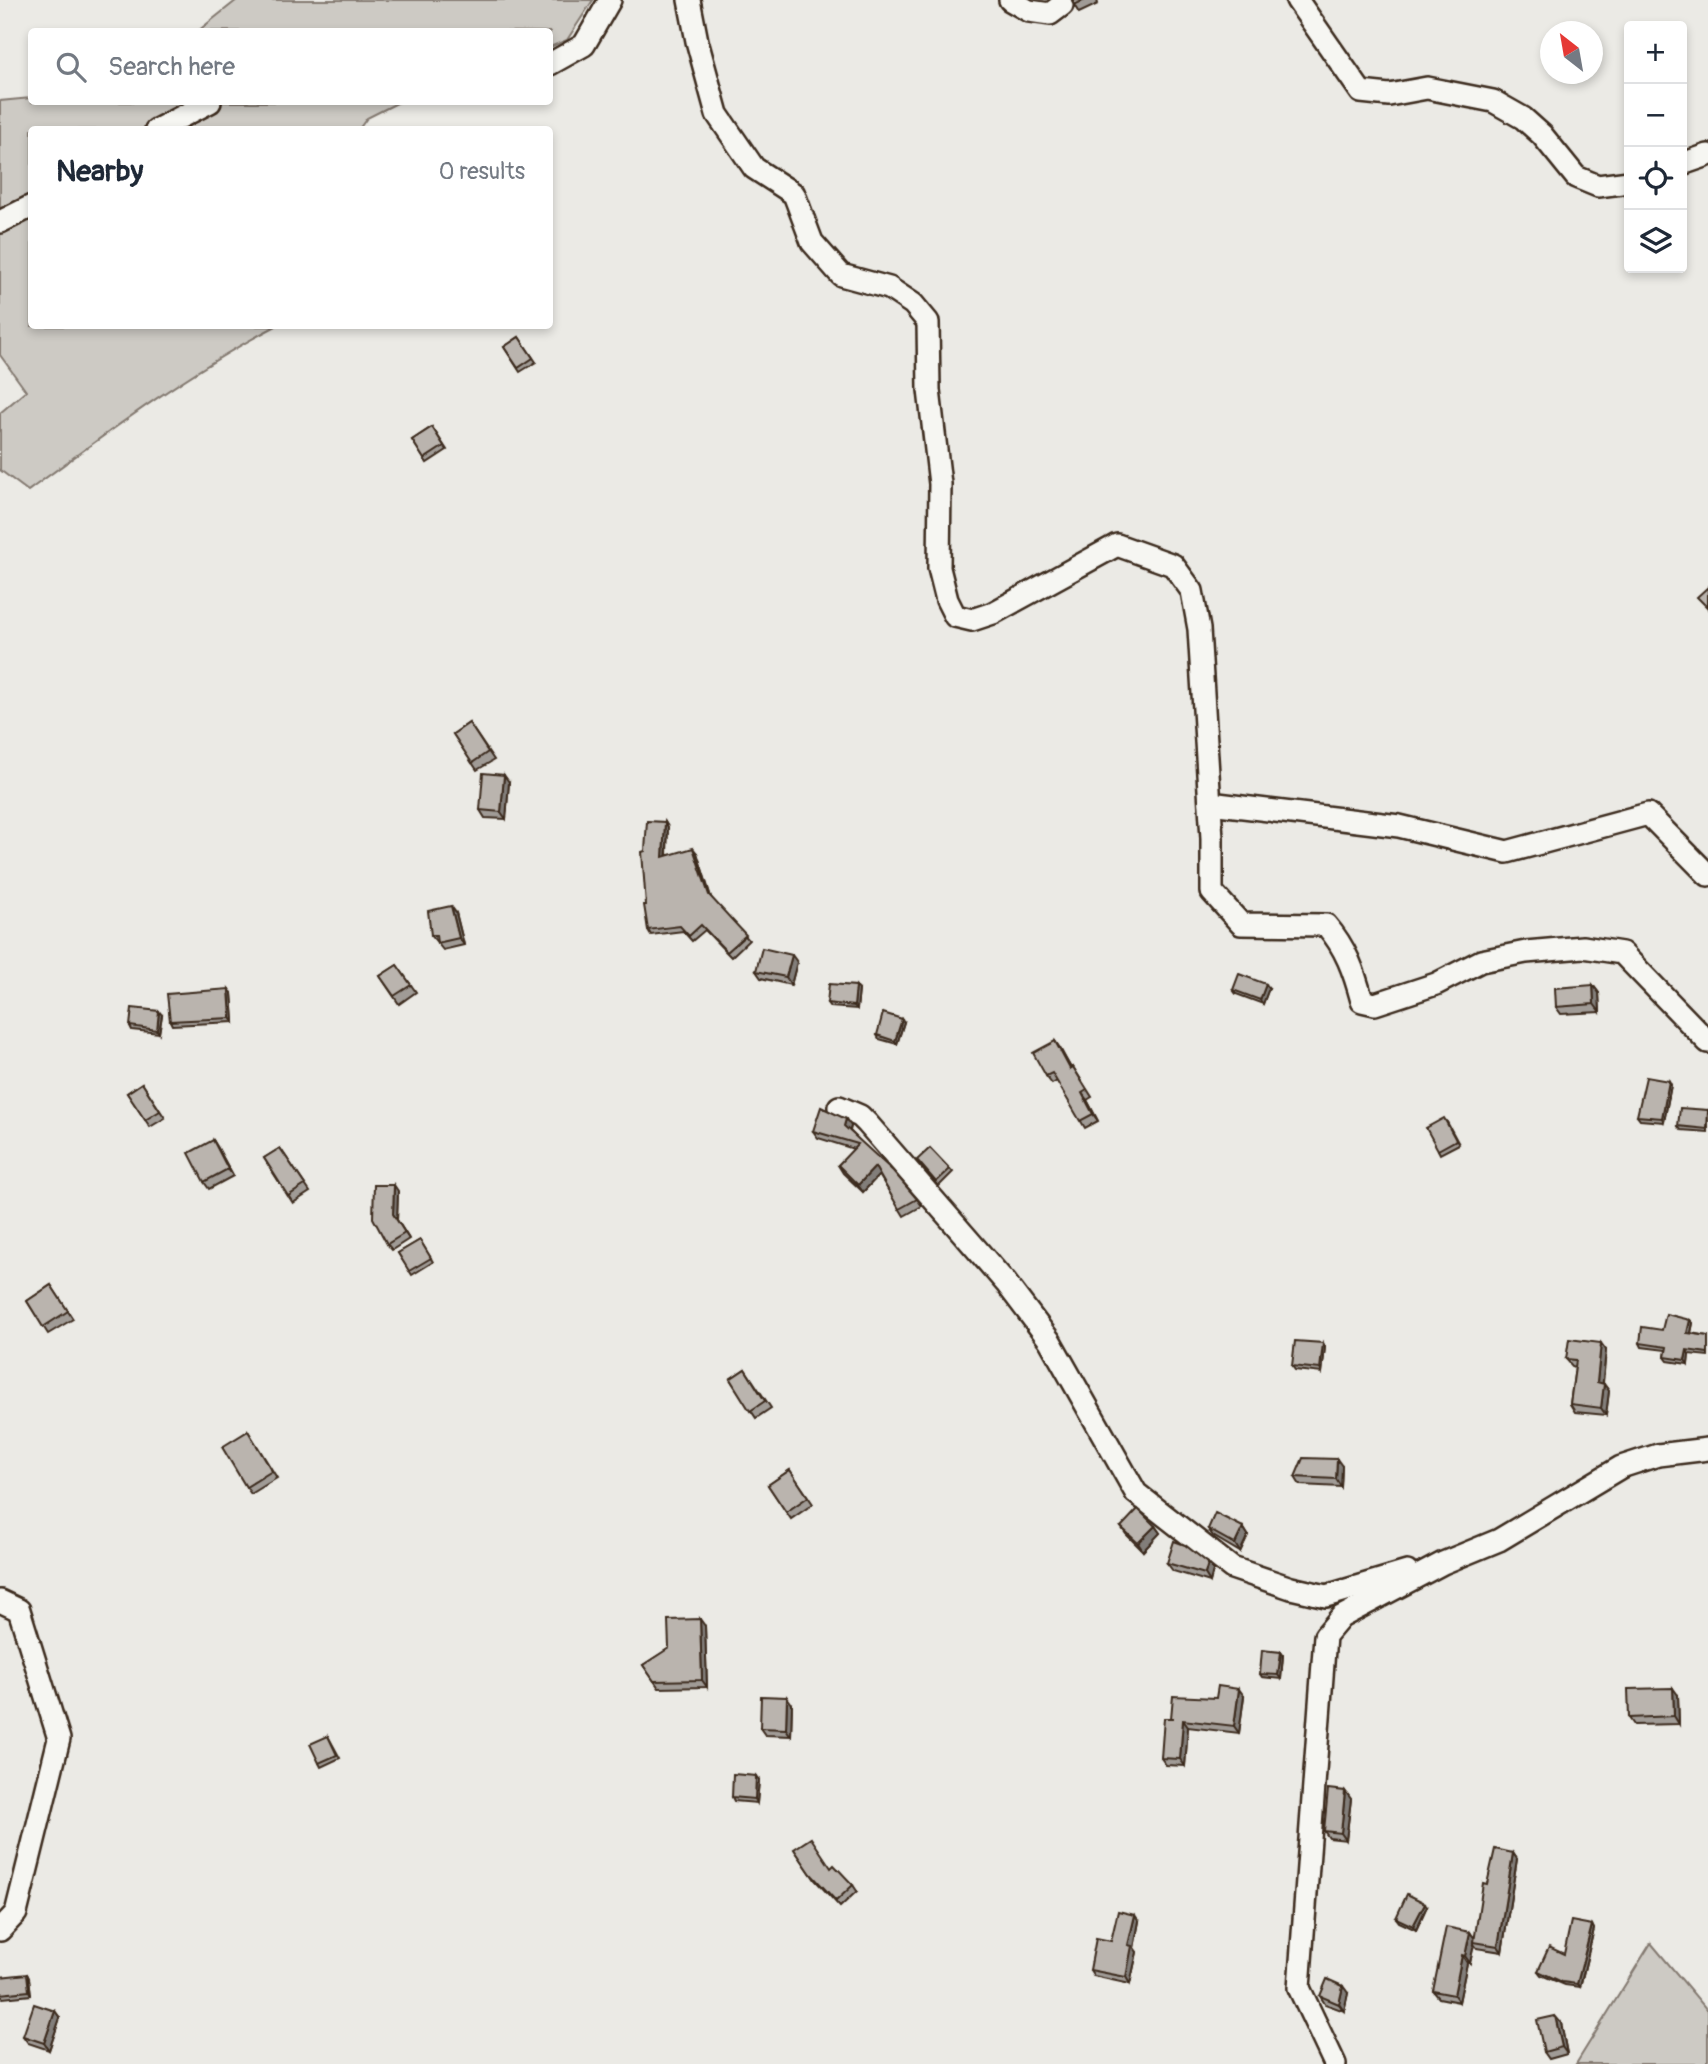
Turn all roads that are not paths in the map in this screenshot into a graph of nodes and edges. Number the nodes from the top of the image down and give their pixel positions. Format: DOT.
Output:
graph roads {
  1 [pos="610,0"];
  2 [pos="689,0"];
  3 [pos="1010,0"];
  4 [pos="1062,0"];
  5 [pos="1297,0"];
  6 [pos="553,62"];
  7 [pos="204,105"];
  8 [pos="164,126"];
  9 [pos="1708,155"];
  10 [pos="1687,162"];
  11 [pos="1624,183"];
  12 [pos="28,208"];
  13 [pos="0,222"];
  14 [pos="1210,803"];
  15 [pos="1708,875"];
  16 [pos="1708,1042"];
  17 [pos="839,1107"];
  18 [pos="1708,1449"];
  19 [pos="1443,1563"];
  20 [pos="0,1601"];
  21 [pos="0,1930"];
  22 [pos="1335,2064"];
  1 -- 6 [label="street"];
  2 -- 14 [label="street"];
  3 -- 4 [label="street"];
  5 -- 11 [label="street"];
  7 -- 8 [label="street"];
  9 -- 10 [label="street"];
  12 -- 13 [label="street"];
  14 -- 15 [label="street"];
  14 -- 16 [label="street"];
  17 -- 19 [label="street"];
  18 -- 19 [label="street"];
  19 -- 22 [label="street"];
  20 -- 21 [label="street"];
}
